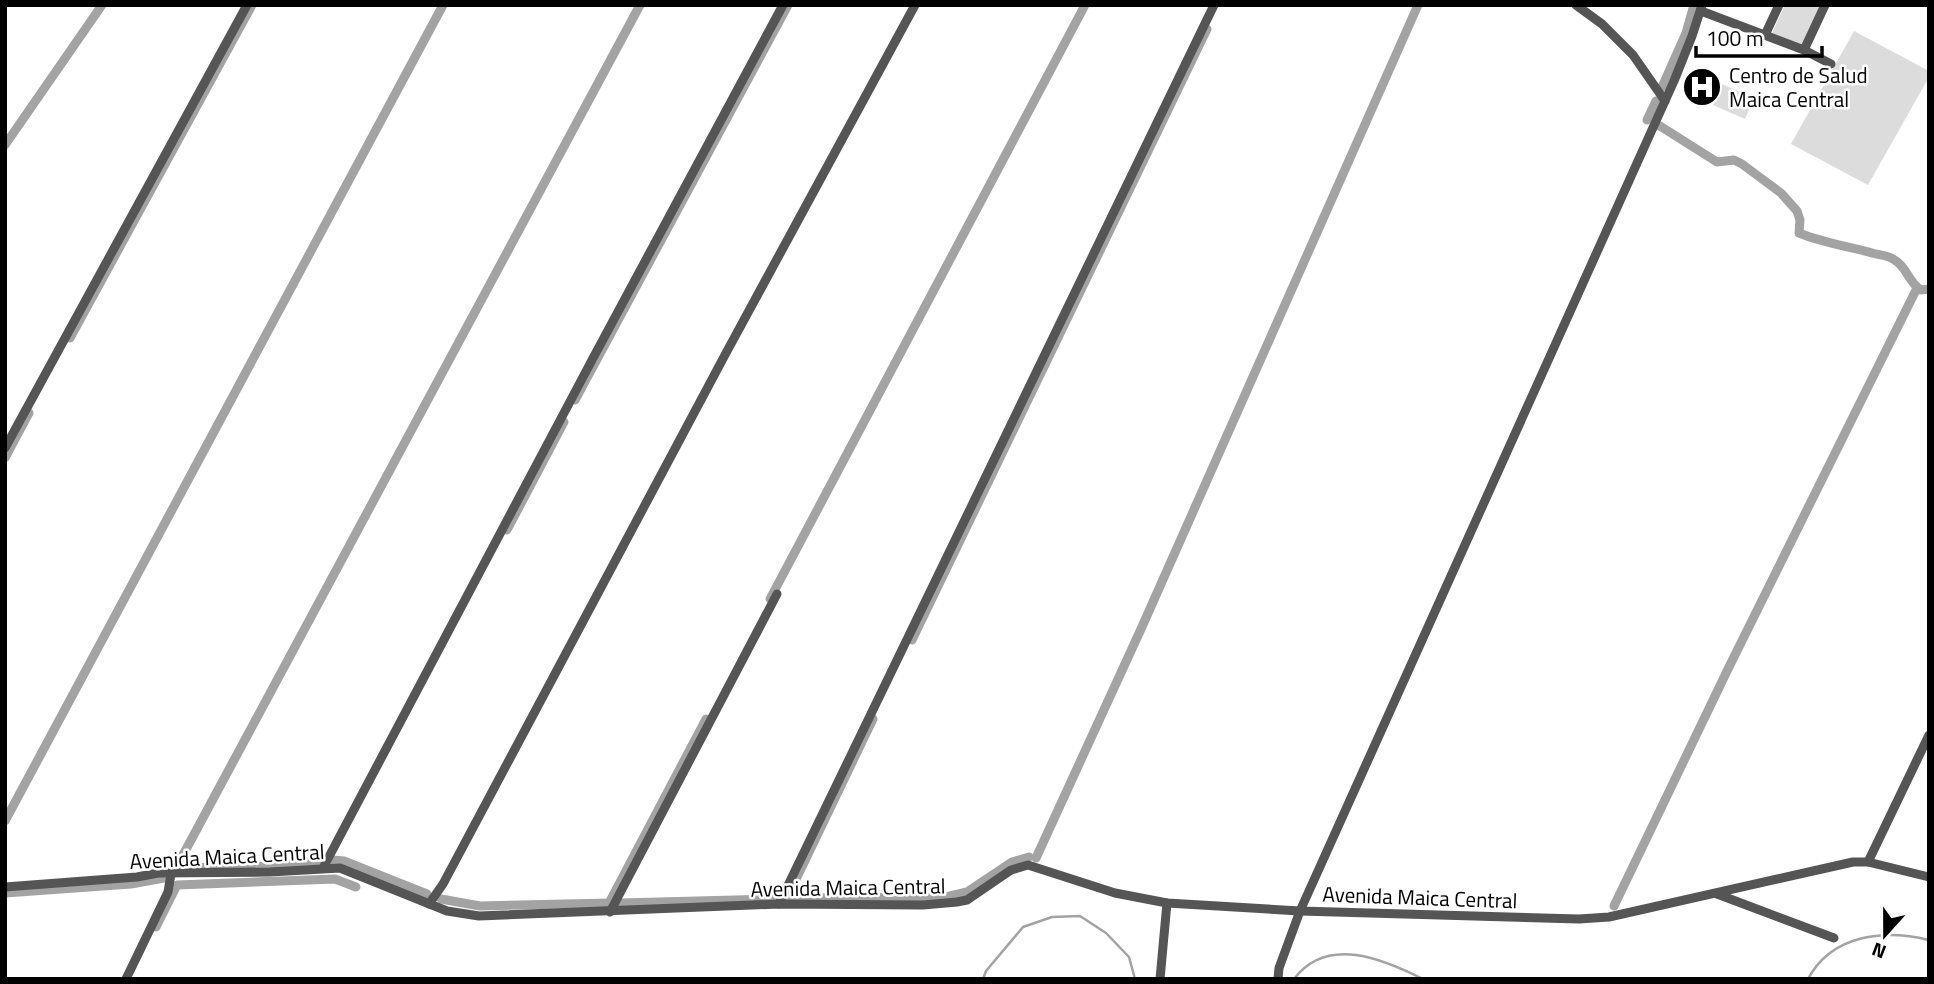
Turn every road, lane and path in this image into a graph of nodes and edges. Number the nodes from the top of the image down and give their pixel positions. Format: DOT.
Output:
graph roads {
  1 [pos="247,5"];
  2 [pos="783,5"];
  3 [pos="915,5"];
  4 [pos="1214,5"];
  5 [pos="1576,5"];
  6 [pos="1779,5"];
  7 [pos="1825,5"];
  8 [pos="1702,8"];
  9 [pos="1765,35"];
  10 [pos="1804,50"];
  11 [pos="1832,64"];
  12 [pos="1665,101"];
  13 [pos="5,448"];
  14 [pos="777,594"];
  15 [pos="1929,735"];
  16 [pos="1868,862"];
  17 [pos="323,868"];
  18 [pos="171,874"];
  19 [pos="1929,877"];
  20 [pos="5,887"];
  21 [pos="1716,893"];
  22 [pos="1167,903"];
  23 [pos="429,904"];
  24 [pos="779,904"];
  25 [pos="1300,911"];
  26 [pos="610,912"];
  27 [pos="1834,939"];
  28 [pos="126,979"];
  29 [pos="1160,979"];
  30 [pos="1278,979"];
  1 -- 13 [label="street"];
  2 -- 17 [label="street"];
  3 -- 23 [label="street"];
  4 -- 24 [label="street"];
  5 -- 12 [label="street"];
  6 -- 9 [label="street"];
  7 -- 10 [label="street"];
  8 -- 9 [label="street"];
  8 -- 12 [label="street"];
  9 -- 10 [label="street"];
  10 -- 11 [label="street"];
  12 -- 25 [label="street"];
  14 -- 26 [label="street"];
  15 -- 16 [label="street"];
  16 -- 19 [label="street, Avenida Maica Central"];
  16 -- 21 [label="street, Avenida Maica Central"];
  17 -- 18 [label="street, Avenida Maica Central"];
  17 -- 23 [label="street, Avenida Maica Central"];
  18 -- 20 [label="street, Avenida Maica Central"];
  18 -- 28 [label="street"];
  21 -- 25 [label="street, Avenida Maica Central"];
  21 -- 27 [label="street"];
  22 -- 24 [label="street, Avenida Maica Central"];
  22 -- 25 [label="street, Avenida Maica Central"];
  22 -- 29 [label="street"];
  23 -- 26 [label="street, Avenida Maica Central"];
  24 -- 26 [label="street, Avenida Maica Central"];
  25 -- 30 [label="street"];
}
